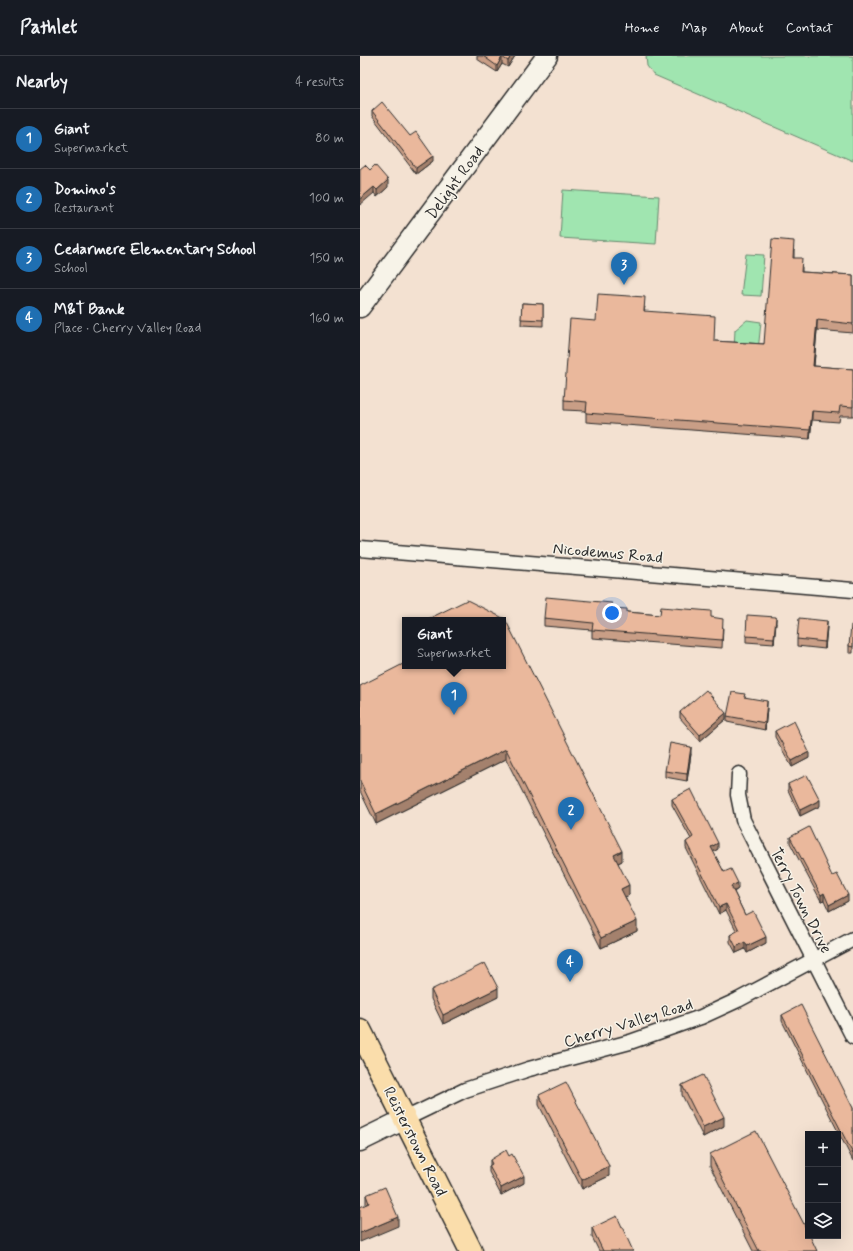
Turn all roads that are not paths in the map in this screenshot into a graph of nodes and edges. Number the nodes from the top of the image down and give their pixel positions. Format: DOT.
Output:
graph roads {
  1 [pos="547,56"];
  2 [pos="360,307"];
  3 [pos="360,549"];
  4 [pos="853,590"];
  5 [pos="739,774"];
  6 [pos="853,939"];
  7 [pos="813,959"];
  8 [pos="360,1030"];
  9 [pos="853,1037"];
  10 [pos="405,1119"];
  11 [pos="360,1141"];
  12 [pos="471,1251"];
  1 -- 2 [label="street, Delight Road"];
  3 -- 4 [label="street, Nicodemus Road"];
  5 -- 7 [label="street, Terry Town Drive"];
  6 -- 7 [label="street, Cherry Valley Road"];
  7 -- 9 [label="street, Terry Town Drive"];
  7 -- 10 [label="street, Cherry Valley Road"];
  8 -- 10 [label="main road, Reisterstown Road"];
  10 -- 11 [label="street"];
  10 -- 12 [label="main road, Reisterstown Road"];
}
